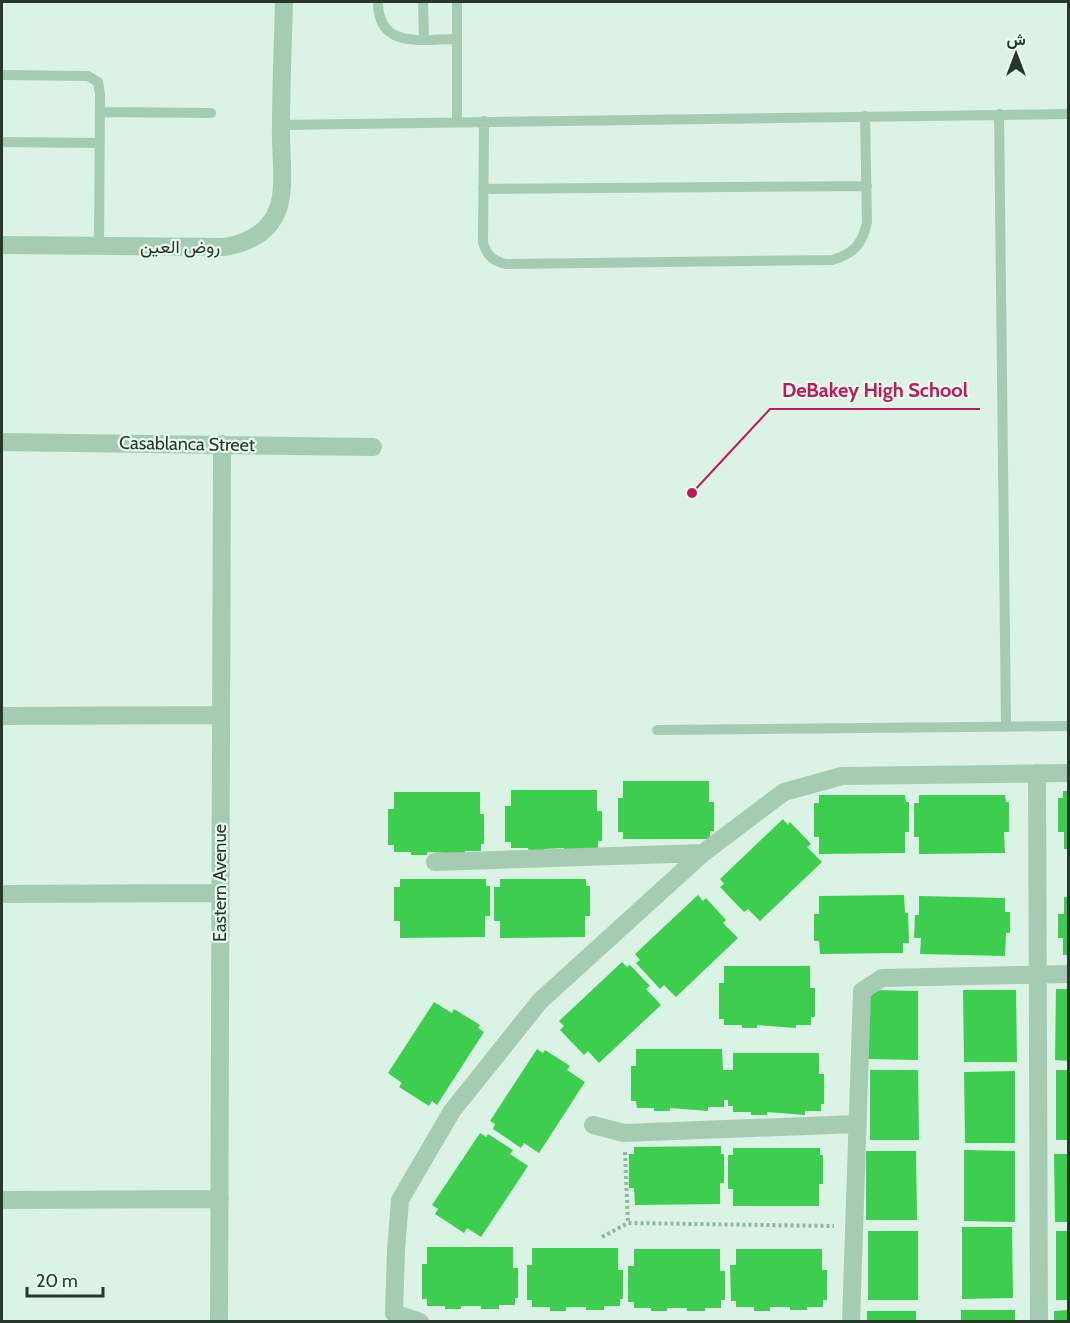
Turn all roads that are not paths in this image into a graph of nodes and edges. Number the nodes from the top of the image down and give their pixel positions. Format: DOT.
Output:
graph roads {
  1 [pos="284,2"];
  2 [pos="378,2"];
  3 [pos="423,2"];
  4 [pos="457,2"];
  5 [pos="424,39"];
  6 [pos="457,39"];
  7 [pos="2,75"];
  8 [pos="100,112"];
  9 [pos="211,113"];
  10 [pos="999,114"];
  11 [pos="1068,114"];
  12 [pos="865,116"];
  13 [pos="457,121"];
  14 [pos="484,121"];
  15 [pos="280,125"];
  16 [pos="2,141"];
  17 [pos="100,143"];
  18 [pos="867,186"];
  19 [pos="483,189"];
  20 [pos="2,245"];
  21 [pos="99,247"];
  22 [pos="2,442"];
  23 [pos="222,444"];
  24 [pos="373,447"];
  25 [pos="221,715"];
  26 [pos="2,716"];
  27 [pos="1006,726"];
  28 [pos="1068,726"];
  29 [pos="657,730"];
  30 [pos="1037,773"];
  31 [pos="1068,773"];
  32 [pos="703,853"];
  33 [pos="435,862"];
  34 [pos="219,893"];
  35 [pos="2,894"];
  36 [pos="1068,974"];
  37 [pos="1037,976"];
  38 [pos="857,1124"];
  39 [pos="593,1125"];
  40 [pos="219,1199"];
  41 [pos="2,1200"];
  42 [pos="219,1322"];
  43 [pos="420,1322"];
  44 [pos="851,1322"];
  45 [pos="1039,1322"];
  1 -- 15 [label="street, روض العين"];
  2 -- 5 [label="lane"];
  3 -- 5 [label="lane"];
  4 -- 6 [label="lane"];
  5 -- 6 [label="lane"];
  6 -- 13 [label="lane"];
  7 -- 8 [label="lane"];
  8 -- 9 [label="lane"];
  8 -- 17 [label="lane"];
  10 -- 11 [label="lane"];
  10 -- 12 [label="lane"];
  10 -- 27 [label="lane"];
  12 -- 14 [label="lane"];
  12 -- 18 [label="lane"];
  13 -- 14 [label="lane"];
  13 -- 15 [label="lane"];
  14 -- 19 [label="lane"];
  15 -- 21 [label="street, روض العين"];
  16 -- 17 [label="lane"];
  17 -- 21 [label="lane"];
  18 -- 19 [label="lane"];
  18 -- 19 [label="lane"];
  20 -- 21 [label="street, روض العين"];
  22 -- 23 [label="street, Casablanca Street"];
  23 -- 24 [label="street, Casablanca Street"];
  23 -- 25 [label="street, Eastern Avenue"];
  25 -- 26 [label="street"];
  25 -- 34 [label="street, Eastern Avenue"];
  27 -- 28 [label="lane"];
  27 -- 29 [label="lane"];
  30 -- 31 [label="street"];
  30 -- 32 [label="street"];
  30 -- 37 [label="street"];
  32 -- 33 [label="street"];
  32 -- 43 [label="street"];
  34 -- 35 [label="street"];
  34 -- 40 [label="street, Eastern Avenue"];
  36 -- 37 [label="street"];
  37 -- 38 [label="street"];
  37 -- 45 [label="street"];
  38 -- 39 [label="street"];
  38 -- 44 [label="street"];
  40 -- 41 [label="street"];
  40 -- 42 [label="street, Eastern Avenue"];
}
